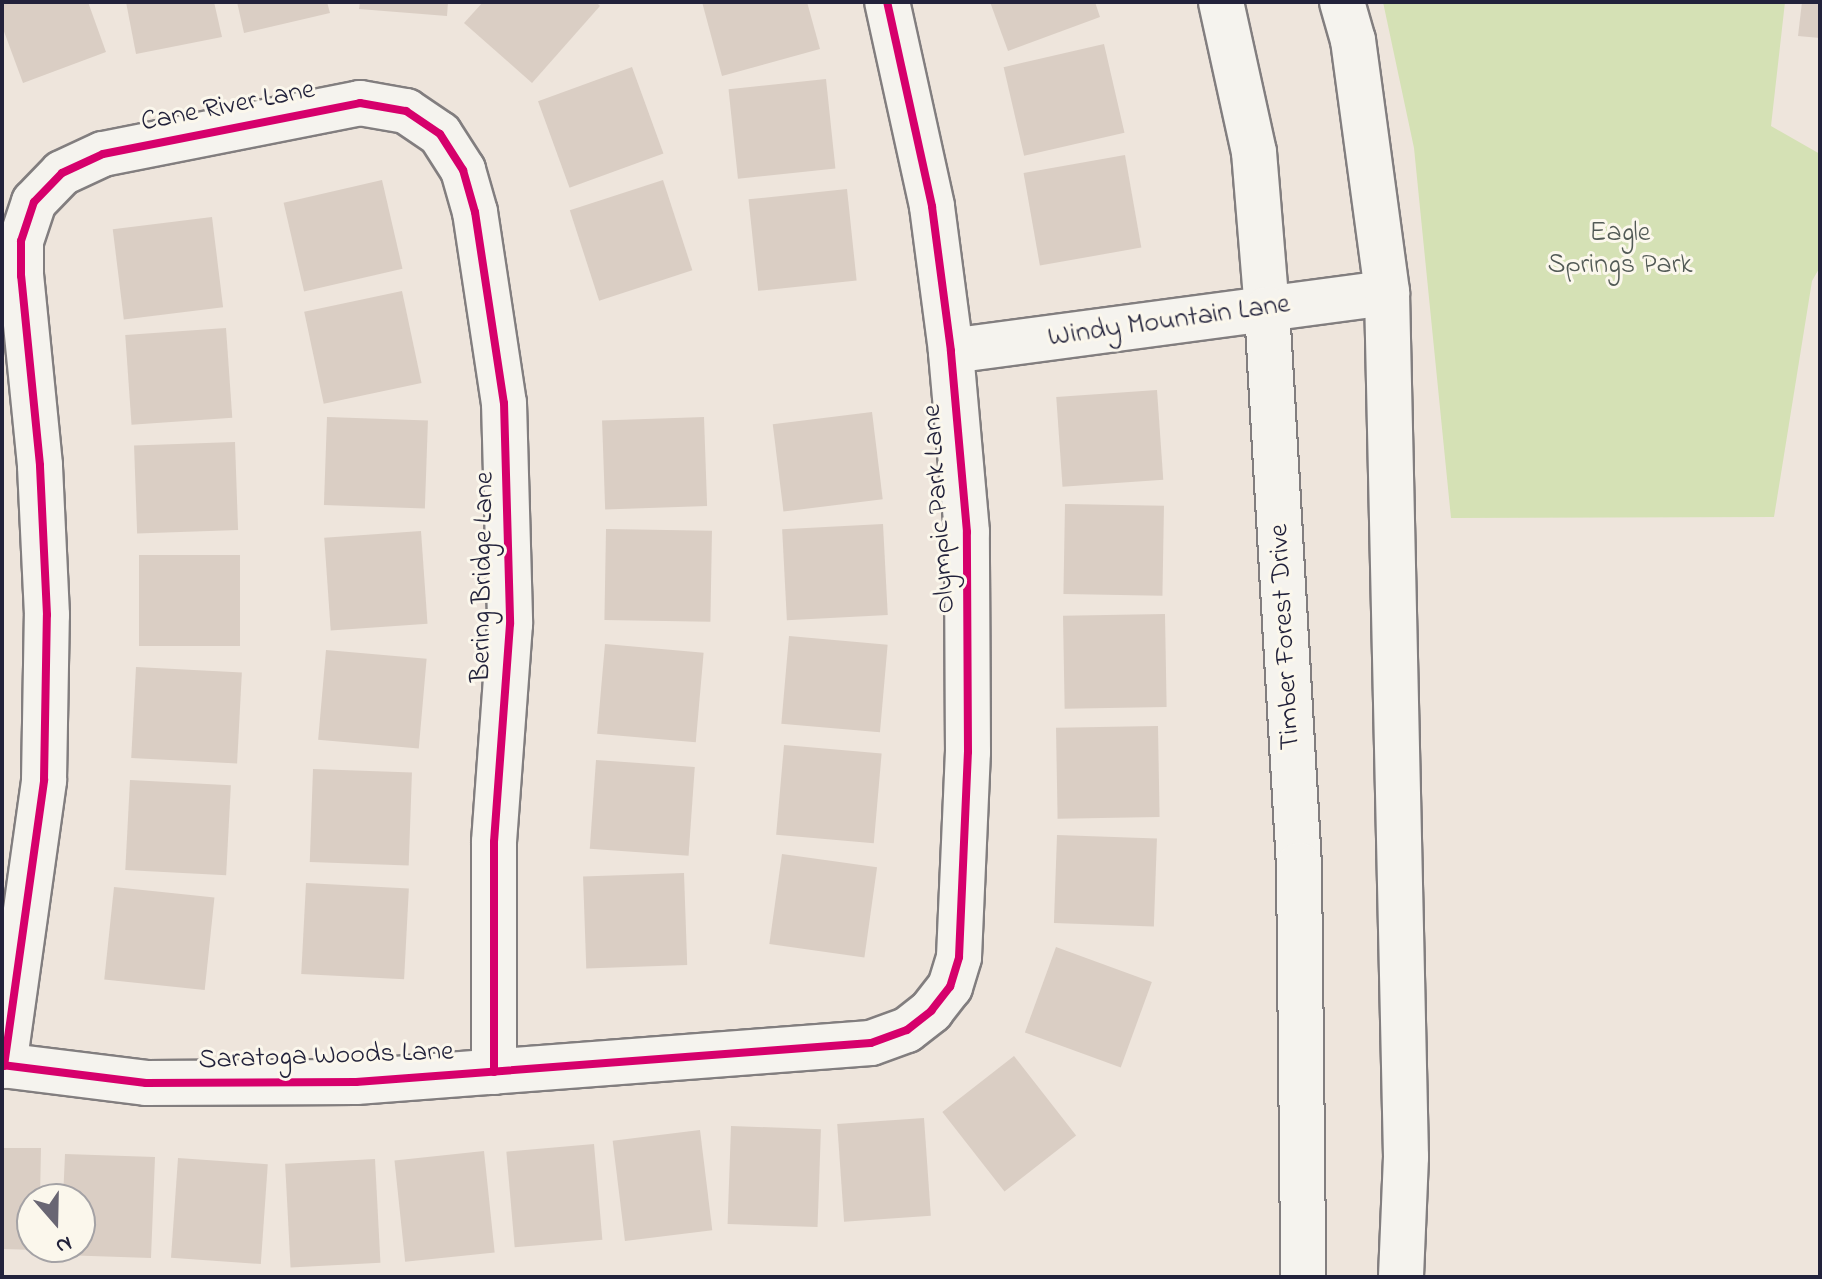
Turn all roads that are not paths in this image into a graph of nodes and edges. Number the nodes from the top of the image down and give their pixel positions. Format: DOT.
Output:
graph roads {
  1 [pos="887,2"];
  2 [pos="1221,2"];
  3 [pos="1342,2"];
  4 [pos="406,111"];
  5 [pos="1387,293"];
  6 [pos="1267,309"];
  7 [pos="951,351"];
  8 [pos="931,1011"];
  9 [pos="3,1066"];
  10 [pos="494,1072"];
  11 [pos="1303,1277"];
  12 [pos="1401,1277"];
  1 -- 7 [label="street, Olympic Park Lane"];
  2 -- 6 [label="street, Timber Forest Drive"];
  3 -- 5 [label="street"];
  4 -- 9 [label="street, Cane River Lane"];
  4 -- 10 [label="street, Bering Bridge Lane"];
  5 -- 6 [label="street, Windy Mountain Lane"];
  5 -- 12 [label="street"];
  6 -- 7 [label="street, Windy Mountain Lane"];
  6 -- 11 [label="street, Timber Forest Drive"];
  7 -- 8 [label="street, Olympic Park Lane"];
  8 -- 10 [label="street, Saratoga Woods Lane"];
  9 -- 10 [label="street, Saratoga Woods Lane"];
}
